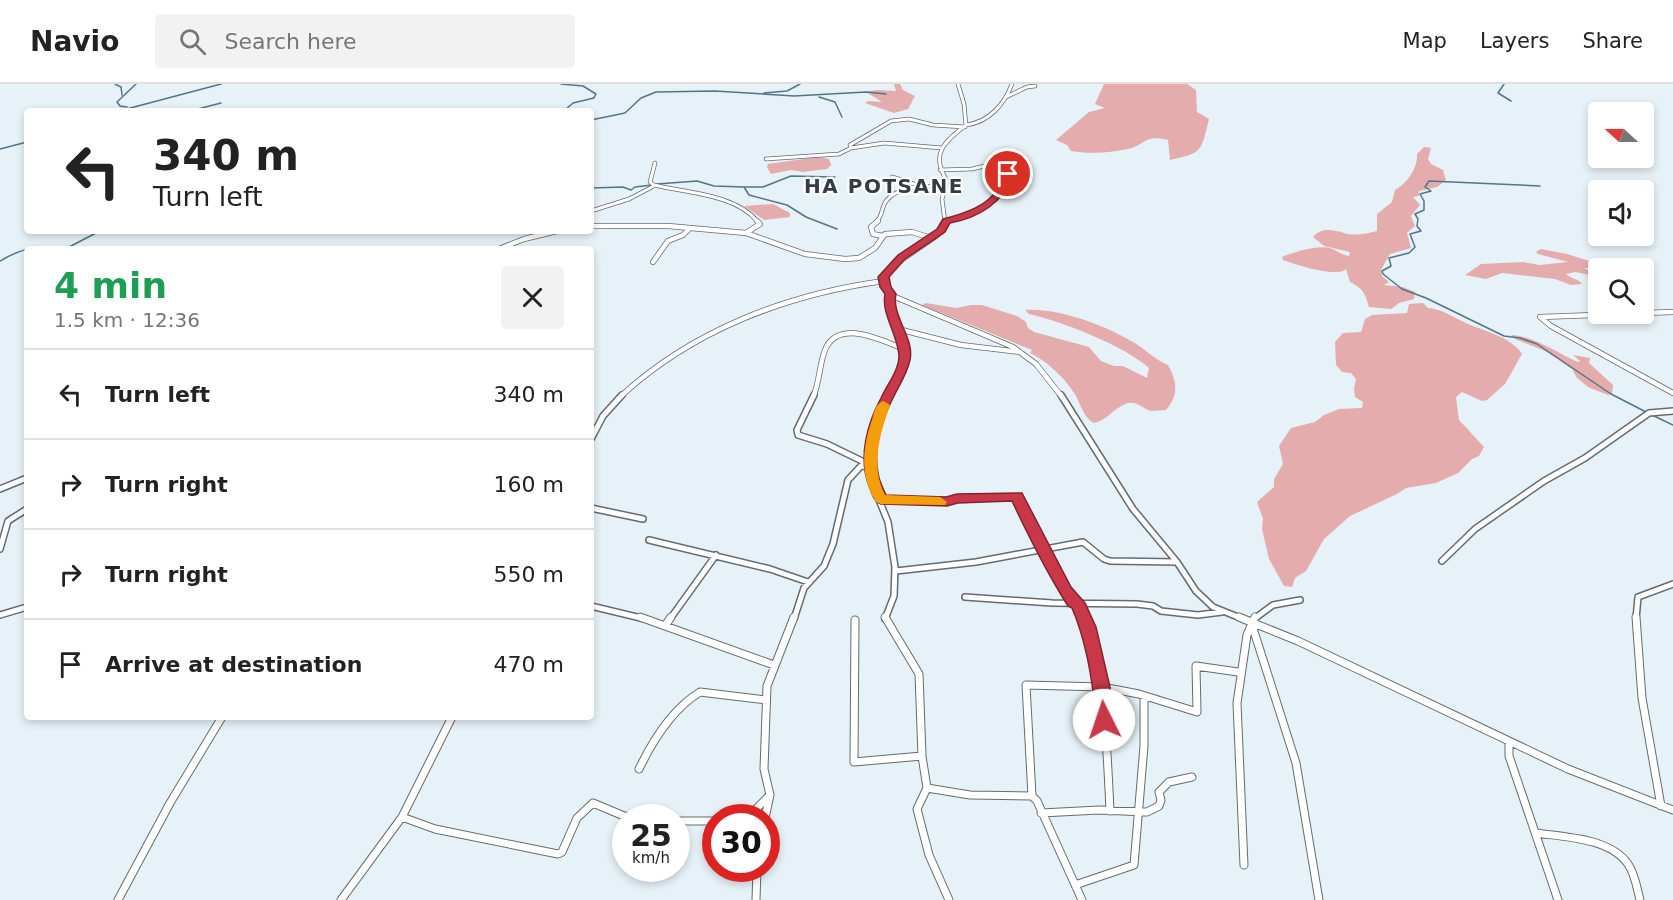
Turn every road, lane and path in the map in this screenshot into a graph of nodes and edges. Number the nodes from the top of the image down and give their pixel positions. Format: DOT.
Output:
graph roads {
  1 [pos="958,84"];
  2 [pos="1012,84"];
  3 [pos="1032,85"];
  4 [pos="1006,97"];
  5 [pos="965,126"];
  6 [pos="851,148"];
  7 [pos="942,148"];
  8 [pos="766,159"];
  9 [pos="655,163"];
  10 [pos="993,164"];
  11 [pos="940,170"];
  12 [pos="1011,173"];
  13 [pos="892,177"];
  14 [pos="654,185"];
  15 [pos="917,185"];
  16 [pos="945,186"];
  17 [pos="594,210"];
  18 [pos="946,221"];
  19 [pos="594,226"];
  20 [pos="689,229"];
  21 [pos="747,233"];
  22 [pos="534,234"];
  23 [pos="883,236"];
  24 [pos="931,238"];
  25 [pos="506,246"];
  26 [pos="653,262"];
  27 [pos="884,282"];
  28 [pos="891,294"];
  29 [pos="1673,312"];
  30 [pos="1654,313"];
  31 [pos="1588,315"];
  32 [pos="898,329"];
  33 [pos="902,348"];
  34 [pos="1022,352"];
  35 [pos="1673,393"];
  36 [pos="1673,411"];
  37 [pos="594,433"];
  38 [pos="867,466"];
  39 [pos="24,478"];
  40 [pos="0,489"];
  41 [pos="881,499"];
  42 [pos="594,509"];
  43 [pos="24,511"];
  44 [pos="644,519"];
  45 [pos="649,540"];
  46 [pos="0,549"];
  47 [pos="1044,550"];
  48 [pos="716,555"];
  49 [pos="1442,561"];
  50 [pos="1177,562"];
  51 [pos="896,571"];
  52 [pos="808,582"];
  53 [pos="1673,584"];
  54 [pos="965,597"];
  55 [pos="1300,600"];
  56 [pos="1076,603"];
  57 [pos="594,606"];
  58 [pos="24,608"];
  59 [pos="1223,612"];
  60 [pos="0,615"];
  61 [pos="855,620"];
  62 [pos="1251,622"];
  63 [pos="665,626"];
  64 [pos="774,665"];
  65 [pos="1238,672"];
  66 [pos="1102,687"];
  67 [pos="1144,696"];
  68 [pos="766,700"];
  69 [pos="220,720"];
  70 [pos="450,720"];
  71 [pos="1509,742"];
  72 [pos="922,756"];
  73 [pos="639,769"];
  74 [pos="1192,777"];
  75 [pos="927,788"];
  76 [pos="770,795"];
  77 [pos="1032,796"];
  78 [pos="761,804"];
  79 [pos="768,804"];
  80 [pos="1661,806"];
  81 [pos="1673,810"];
  82 [pos="612,811"];
  83 [pos="1110,811"];
  84 [pos="1138,812"];
  85 [pos="1041,813"];
  86 [pos="402,817"];
  87 [pos="1536,833"];
  88 [pos="1244,865"];
  89 [pos="757,882"];
  90 [pos="1075,885"];
  91 [pos="118,900"];
  92 [pos="341,900"];
  93 [pos="756,900"];
  94 [pos="949,900"];
  95 [pos="1082,900"];
  96 [pos="1320,900"];
  97 [pos="1558,900"];
  98 [pos="1640,900"];
  1 -- 5 [label="street"];
  2 -- 4 [label="street"];
  3 -- 4 [label="street"];
  4 -- 5 [label="street"];
  5 -- 6 [label="street"];
  5 -- 7 [label="street"];
  6 -- 7 [label="street"];
  6 -- 8 [label="street"];
  7 -- 11 [label="street"];
  9 -- 14 [label="street"];
  10 -- 11 [label="street"];
  11 -- 16 [label="street"];
  12 -- 18 [label="street"];
  13 -- 15 [label="street"];
  14 -- 17 [label="street"];
  14 -- 21 [label="street"];
  15 -- 16 [label="street"];
  15 -- 23 [label="street"];
  16 -- 18 [label="street"];
  18 -- 24 [label="street"];
  19 -- 20 [label="street"];
  20 -- 21 [label="street"];
  20 -- 26 [label="street"];
  21 -- 23 [label="street"];
  22 -- 25 [label="street"];
  23 -- 24 [label="street"];
  24 -- 27 [label="street"];
  27 -- 28 [label="street"];
  27 -- 37 [label="street"];
  28 -- 32 [label="street"];
  28 -- 34 [label="street"];
  29 -- 30 [label="street"];
  31 -- 35 [label="street"];
  32 -- 33 [label="street"];
  32 -- 34 [label="street"];
  33 -- 38 [label="street"];
  33 -- 38 [label="street"];
  34 -- 50 [label="street"];
  36 -- 49 [label="street"];
  38 -- 41 [label="street"];
  38 -- 52 [label="street"];
  39 -- 40 [label="street"];
  41 -- 47 [label="street"];
  41 -- 51 [label="street"];
  42 -- 44 [label="street"];
  43 -- 46 [label="street"];
  45 -- 48 [label="street"];
  47 -- 50 [label="street"];
  47 -- 51 [label="street"];
  47 -- 56 [label="street"];
  48 -- 52 [label="street"];
  48 -- 63 [label="street"];
  50 -- 59 [label="street"];
  51 -- 72 [label="street"];
  52 -- 64 [label="street"];
  53 -- 80 [label="street"];
  54 -- 56 [label="street"];
  55 -- 62 [label="street"];
  56 -- 59 [label="street"];
  56 -- 66 [label="street"];
  57 -- 63 [label="street"];
  58 -- 60 [label="street"];
  59 -- 62 [label="street"];
  61 -- 72 [label="street"];
  62 -- 65 [label="street"];
  62 -- 71 [label="street"];
  62 -- 96 [label="street"];
  63 -- 64 [label="street"];
  64 -- 68 [label="street"];
  65 -- 67 [label="street"];
  65 -- 88 [label="street"];
  66 -- 67 [label="street"];
  66 -- 77 [label="street"];
  66 -- 83 [label="street"];
  67 -- 84 [label="street"];
  68 -- 73 [label="street"];
  68 -- 76 [label="street"];
  69 -- 91 [label="street"];
  70 -- 86 [label="street"];
  71 -- 80 [label="street"];
  71 -- 87 [label="street"];
  72 -- 75 [label="street"];
  74 -- 84 [label="street"];
  75 -- 77 [label="street"];
  75 -- 94 [label="street"];
  76 -- 78 [label="street"];
  76 -- 79 [label="street"];
  77 -- 85 [label="street"];
  80 -- 81 [label="street"];
  82 -- 86 [label="street"];
  83 -- 84 [label="street"];
  83 -- 85 [label="street"];
  84 -- 90 [label="street"];
  85 -- 90 [label="street"];
  86 -- 92 [label="street"];
  87 -- 97 [label="street"];
  87 -- 98 [label="street"];
  89 -- 93 [label="street"];
  90 -- 95 [label="street"];
}
